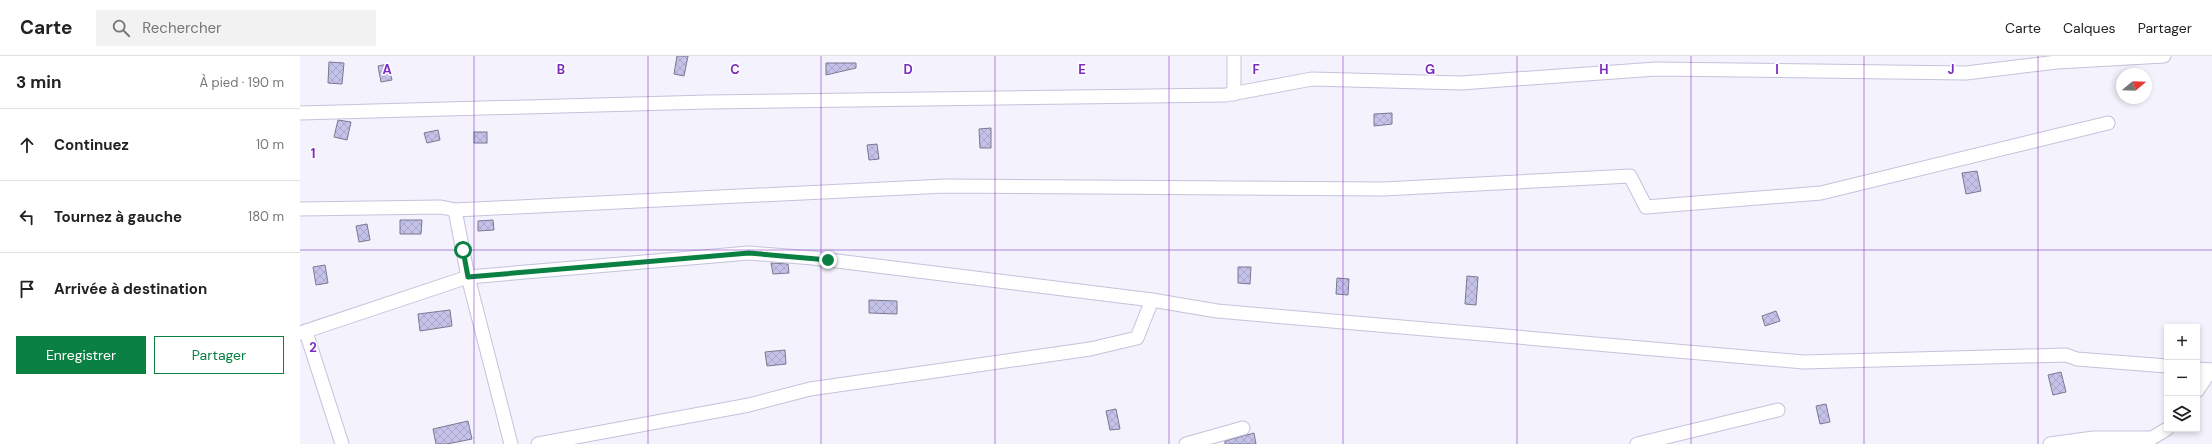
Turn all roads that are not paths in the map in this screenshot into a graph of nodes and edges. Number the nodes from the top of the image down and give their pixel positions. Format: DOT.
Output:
graph roads {
  1 [pos="1234,56"];
  2 [pos="2163,56"];
  3 [pos="1234,94"];
  4 [pos="300,113"];
  5 [pos="2108,123"];
  6 [pos="300,209"];
  7 [pos="455,210"];
  8 [pos="468,277"];
  9 [pos="1152,300"];
  10 [pos="303,333"];
  11 [pos="2164,366"];
  12 [pos="2200,369"];
  13 [pos="2211,370"];
  14 [pos="2200,386"];
  15 [pos="1778,410"];
  16 [pos="1243,428"];
  17 [pos="2164,431"];
  18 [pos="342,444"];
  19 [pos="511,444"];
  20 [pos="538,444"];
  21 [pos="1186,444"];
  22 [pos="1637,444"];
  23 [pos="2050,444"];
  1 -- 3 [label="street"];
  2 -- 3 [label="street"];
  3 -- 4 [label="street"];
  5 -- 7 [label="street"];
  6 -- 7 [label="street"];
  7 -- 8 [label="street"];
  8 -- 9 [label="street"];
  8 -- 10 [label="street"];
  8 -- 19 [label="street"];
  9 -- 11 [label="street"];
  9 -- 20 [label="street"];
  10 -- 18 [label="street"];
  12 -- 13 [label="street"];
  13 -- 14 [label="street"];
  15 -- 22 [label="street"];
  16 -- 21 [label="street"];
  17 -- 23 [label="street"];
}
